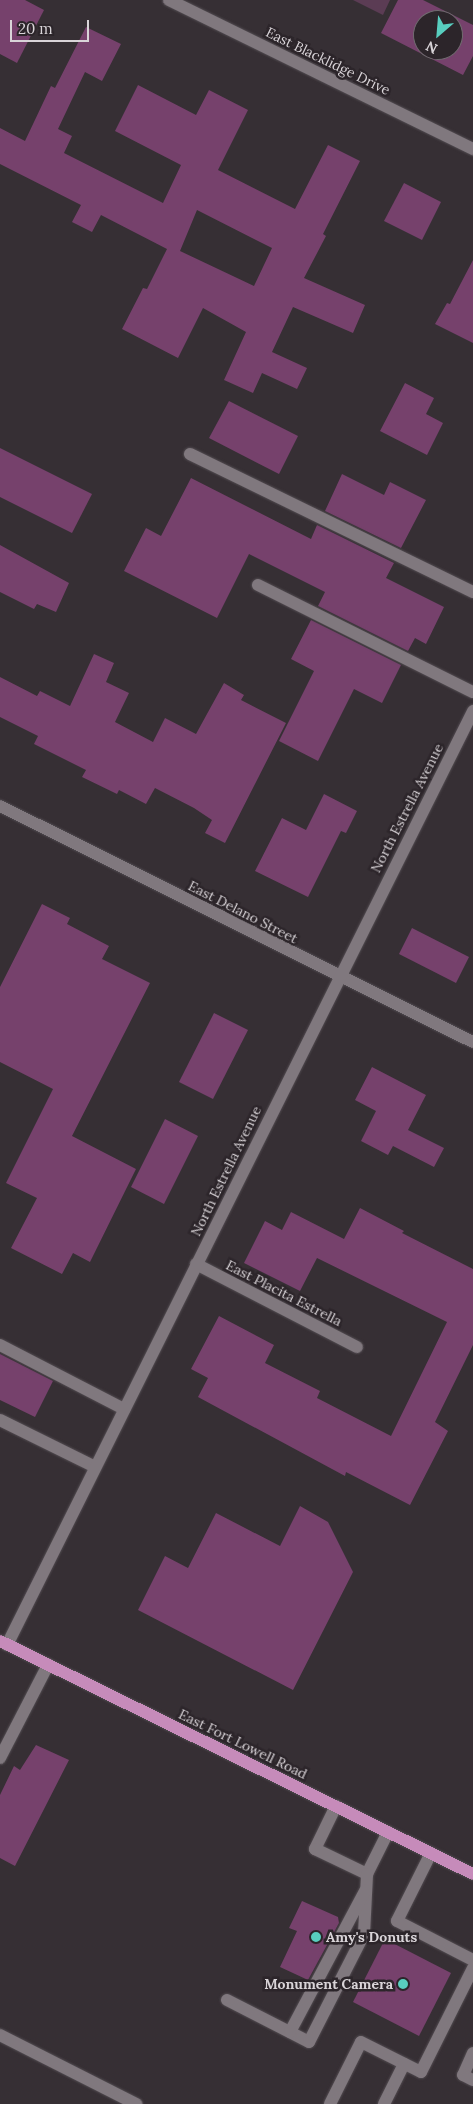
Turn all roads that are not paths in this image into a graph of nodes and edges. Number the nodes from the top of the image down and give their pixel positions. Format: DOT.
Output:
graph roads {
  1 [pos="169,0"];
  2 [pos="473,149"];
  3 [pos="190,454"];
  4 [pos="258,585"];
  5 [pos="473,592"];
  6 [pos="473,692"];
  7 [pos="473,711"];
  8 [pos="0,806"];
  9 [pos="339,977"];
  10 [pos="473,1042"];
  11 [pos="196,1264"];
  12 [pos="0,1345"];
  13 [pos="357,1348"];
  14 [pos="124,1409"];
  15 [pos="0,1420"];
  16 [pos="95,1467"];
  17 [pos="3,1643"];
  18 [pos="48,1665"];
  19 [pos="0,1758"];
  20 [pos="336,1806"];
  21 [pos="388,1832"];
  22 [pos="430,1853"];
  23 [pos="367,1874"];
  24 [pos="473,1874"];
  25 [pos="366,1888"];
  26 [pos="473,1960"];
  27 [pos="473,1968"];
  28 [pos="227,2000"];
  29 [pos="290,2032"];
  30 [pos="0,2035"];
  31 [pos="473,2053"];
  32 [pos="404,2064"];
  33 [pos="473,2080"];
  34 [pos="136,2104"];
  35 [pos="330,2104"];
  36 [pos="384,2104"];
  1 -- 2 [label="street, East Blacklidge Drive"];
  3 -- 5 [label="street"];
  4 -- 6 [label="street"];
  7 -- 9 [label="street, North Estrella Avenue"];
  8 -- 9 [label="street, East Delano Street"];
  9 -- 10 [label="street, East Delano Street"];
  9 -- 11 [label="street, North Estrella Avenue"];
  11 -- 13 [label="street, East Placita Estrella"];
  11 -- 14 [label="street, North Estrella Avenue"];
  12 -- 14 [label="street"];
  14 -- 16 [label="street, North Estrella Avenue"];
  15 -- 16 [label="street"];
  16 -- 17 [label="street, North Estrella Avenue"];
  17 -- 18 [label="main road, East Fort Lowell Road"];
  18 -- 19 [label="street"];
  18 -- 20 [label="main road, East Fort Lowell Road"];
  20 -- 21 [label="main road, East Fort Lowell Road"];
  20 -- 23 [label="street"];
  21 -- 22 [label="main road, East Fort Lowell Road"];
  21 -- 23 [label="street"];
  22 -- 24 [label="main road, East Fort Lowell Road"];
  22 -- 26 [label="street"];
  23 -- 25 [label="street"];
  25 -- 29 [label="street"];
  25 -- 29 [label="street"];
  27 -- 32 [label="street"];
  28 -- 29 [label="street"];
  30 -- 34 [label="street"];
  31 -- 33 [label="street"];
  32 -- 35 [label="street"];
  32 -- 36 [label="street"];
}
